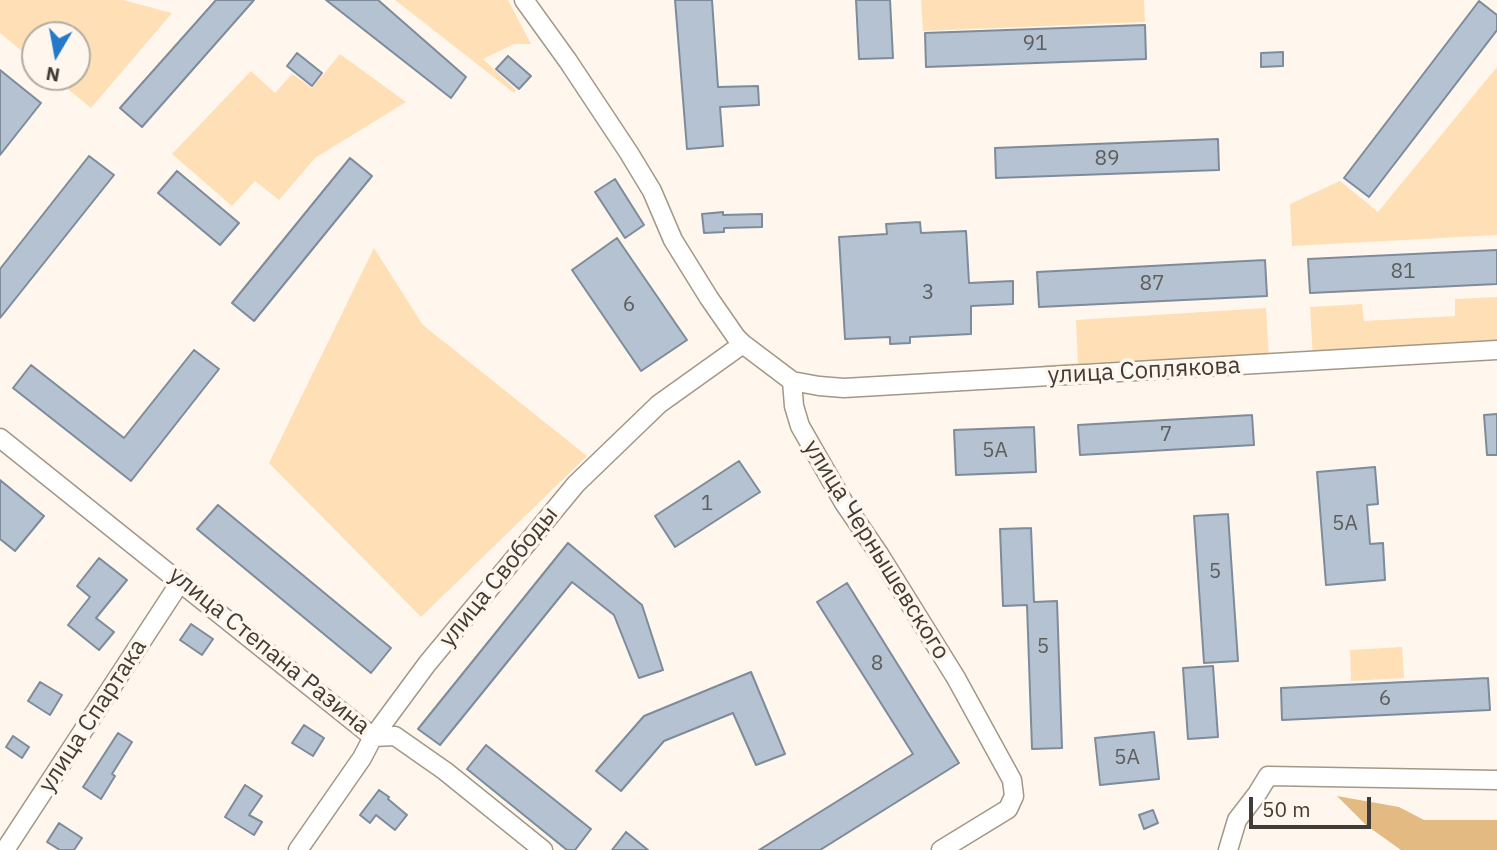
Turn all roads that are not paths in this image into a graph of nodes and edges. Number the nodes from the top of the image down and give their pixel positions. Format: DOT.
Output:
graph roads {
  1 [pos="524,0"];
  2 [pos="743,344"];
  3 [pos="1497,350"];
  4 [pos="792,381"];
  5 [pos="0,438"];
  6 [pos="181,581"];
  7 [pos="373,737"];
  8 [pos="1497,780"];
  9 [pos="5,850"];
  10 [pos="298,850"];
  11 [pos="543,850"];
  12 [pos="941,850"];
  13 [pos="1228,850"];
  1 -- 2 [label="street"];
  2 -- 4 [label="street"];
  2 -- 7 [label="street, улица Свободы"];
  3 -- 4 [label="street, улица Соплякова"];
  4 -- 12 [label="street, улица Чернышевского"];
  5 -- 6 [label="street, улица Степана Разина"];
  6 -- 7 [label="street, улица Степана Разина"];
  6 -- 9 [label="street, улица Спартака"];
  7 -- 10 [label="street, улица Свободы"];
  7 -- 11 [label="street, улица Степана Разина"];
  8 -- 13 [label="street"];
}
